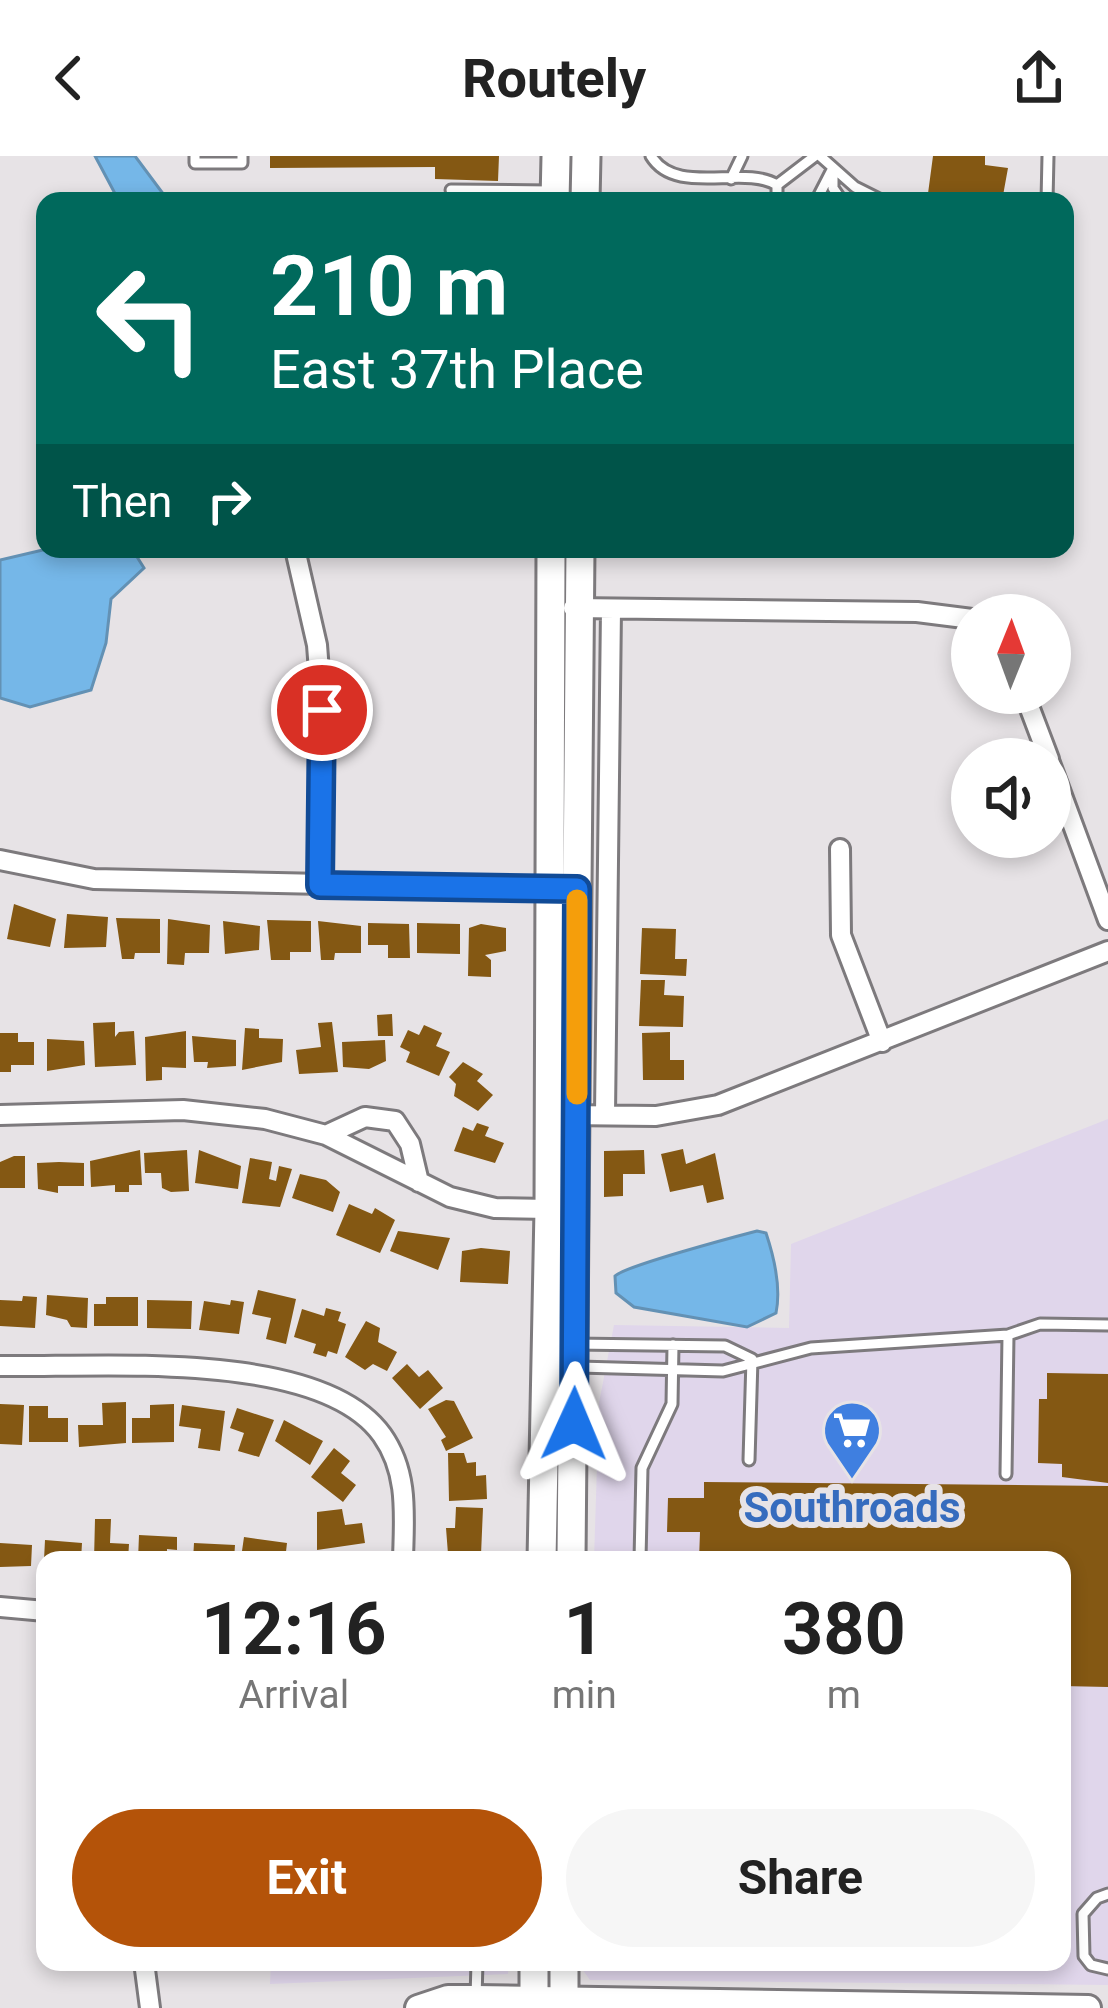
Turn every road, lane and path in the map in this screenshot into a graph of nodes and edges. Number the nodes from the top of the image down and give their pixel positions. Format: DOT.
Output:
graph roads {
  1 [pos="195,156"];
  2 [pos="242,156"];
  3 [pos="556,156"];
  4 [pos="586,156"];
  5 [pos="651,156"];
  6 [pos="679,156"];
  7 [pos="742,156"];
  8 [pos="818,156"];
  9 [pos="1048,156"];
  10 [pos="833,168"];
  11 [pos="672,171"];
  12 [pos="731,179"];
  13 [pos="777,185"];
  14 [pos="451,190"];
  15 [pos="486,192"];
  16 [pos="556,192"];
  17 [pos="585,192"];
  18 [pos="777,192"];
  19 [pos="821,192"];
  20 [pos="836,192"];
  21 [pos="864,192"];
  22 [pos="1047,192"];
  23 [pos="297,558"];
  24 [pos="550,558"];
  25 [pos="580,558"];
  26 [pos="550,608"];
  27 [pos="580,609"];
  28 [pos="611,609"];
  29 [pos="951,616"];
  30 [pos="1071,820"];
  31 [pos="840,849"];
  32 [pos="0,860"];
  33 [pos="320,885"];
  34 [pos="546,888"];
  35 [pos="577,889"];
  36 [pos="1108,920"];
  37 [pos="1108,951"];
  38 [pos="882,1042"];
  39 [pos="591,1114"];
  40 [pos="0,1115"];
  41 [pos="548,1115"];
  42 [pos="326,1135"];
  43 [pos="419,1182"];
  44 [pos="550,1209"];
  45 [pos="1108,1325"];
  46 [pos="1008,1335"];
  47 [pos="673,1345"];
  48 [pos="562,1355"];
  49 [pos="752,1359"];
  50 [pos="0,1366"];
  51 [pos="672,1369"];
  52 [pos="749,1460"];
  53 [pos="1006,1474"];
  54 [pos="403,1551"];
  55 [pos="543,1551"];
  56 [pos="571,1551"];
  57 [pos="640,1551"];
  58 [pos="0,1606"];
  59 [pos="36,1609"];
  60 [pos="1108,1894"];
  61 [pos="1108,1969"];
  62 [pos="145,1971"];
  63 [pos="477,1971"];
  64 [pos="534,1971"];
  65 [pos="564,1971"];
  66 [pos="476,1998"];
  67 [pos="534,2003"];
  68 [pos="564,2004"];
  69 [pos="1029,2007"];
  70 [pos="150,2008"];
  71 [pos="418,2008"];
  72 [pos="1052,2008"];
  73 [pos="1088,2008"];
  1 -- 2 [label="lane"];
  3 -- 16 [label="main road"];
  4 -- 17 [label="main road"];
  5 -- 11 [label="lane"];
  6 -- 11 [label="lane"];
  7 -- 12 [label="lane"];
  8 -- 10 [label="lane"];
  8 -- 13 [label="lane"];
  9 -- 22 [label="lane"];
  10 -- 19 [label="lane"];
  10 -- 20 [label="lane"];
  10 -- 21 [label="lane"];
  11 -- 12 [label="lane"];
  12 -- 13 [label="lane"];
  13 -- 18 [label="lane"];
  14 -- 15 [label="lane"];
  23 -- 33 [label="street"];
  24 -- 26 [label="main road"];
  25 -- 27 [label="main road"];
  26 -- 27 [label="street"];
  26 -- 34 [label="main road"];
  27 -- 28 [label="street"];
  27 -- 35 [label="main road"];
  28 -- 29 [label="street"];
  28 -- 39 [label="street"];
  30 -- 36 [label="street"];
  31 -- 38 [label="street"];
  32 -- 33 [label="street"];
  33 -- 34 [label="street"];
  34 -- 35 [label="street"];
  34 -- 41 [label="main road"];
  35 -- 39 [label="main road"];
  37 -- 38 [label="street"];
  38 -- 39 [label="street"];
  39 -- 41 [label="street"];
  39 -- 48 [label="main road"];
  40 -- 42 [label="street"];
  41 -- 44 [label="main road"];
  42 -- 43 [label="street"];
  42 -- 43 [label="street"];
  43 -- 44 [label="street"];
  44 -- 48 [label="main road"];
  45 -- 46 [label="lane"];
  46 -- 49 [label="lane"];
  46 -- 53 [label="lane"];
  47 -- 48 [label="lane"];
  47 -- 49 [label="lane"];
  47 -- 51 [label="lane"];
  48 -- 51 [label="lane"];
  48 -- 55 [label="main road"];
  48 -- 56 [label="main road"];
  49 -- 51 [label="lane"];
  49 -- 52 [label="lane"];
  50 -- 54 [label="street"];
  51 -- 57 [label="lane"];
  58 -- 59 [label="street"];
  60 -- 61 [label="lane"];
  62 -- 70 [label="street"];
  63 -- 66 [label="lane"];
  64 -- 67 [label="main road"];
  65 -- 68 [label="main road"];
  66 -- 67 [label="main road"];
  66 -- 71 [label="main road"];
  67 -- 68 [label="main road"];
  68 -- 69 [label="main road"];
  69 -- 72 [label="main road"];
  72 -- 73 [label="main road"];
}
